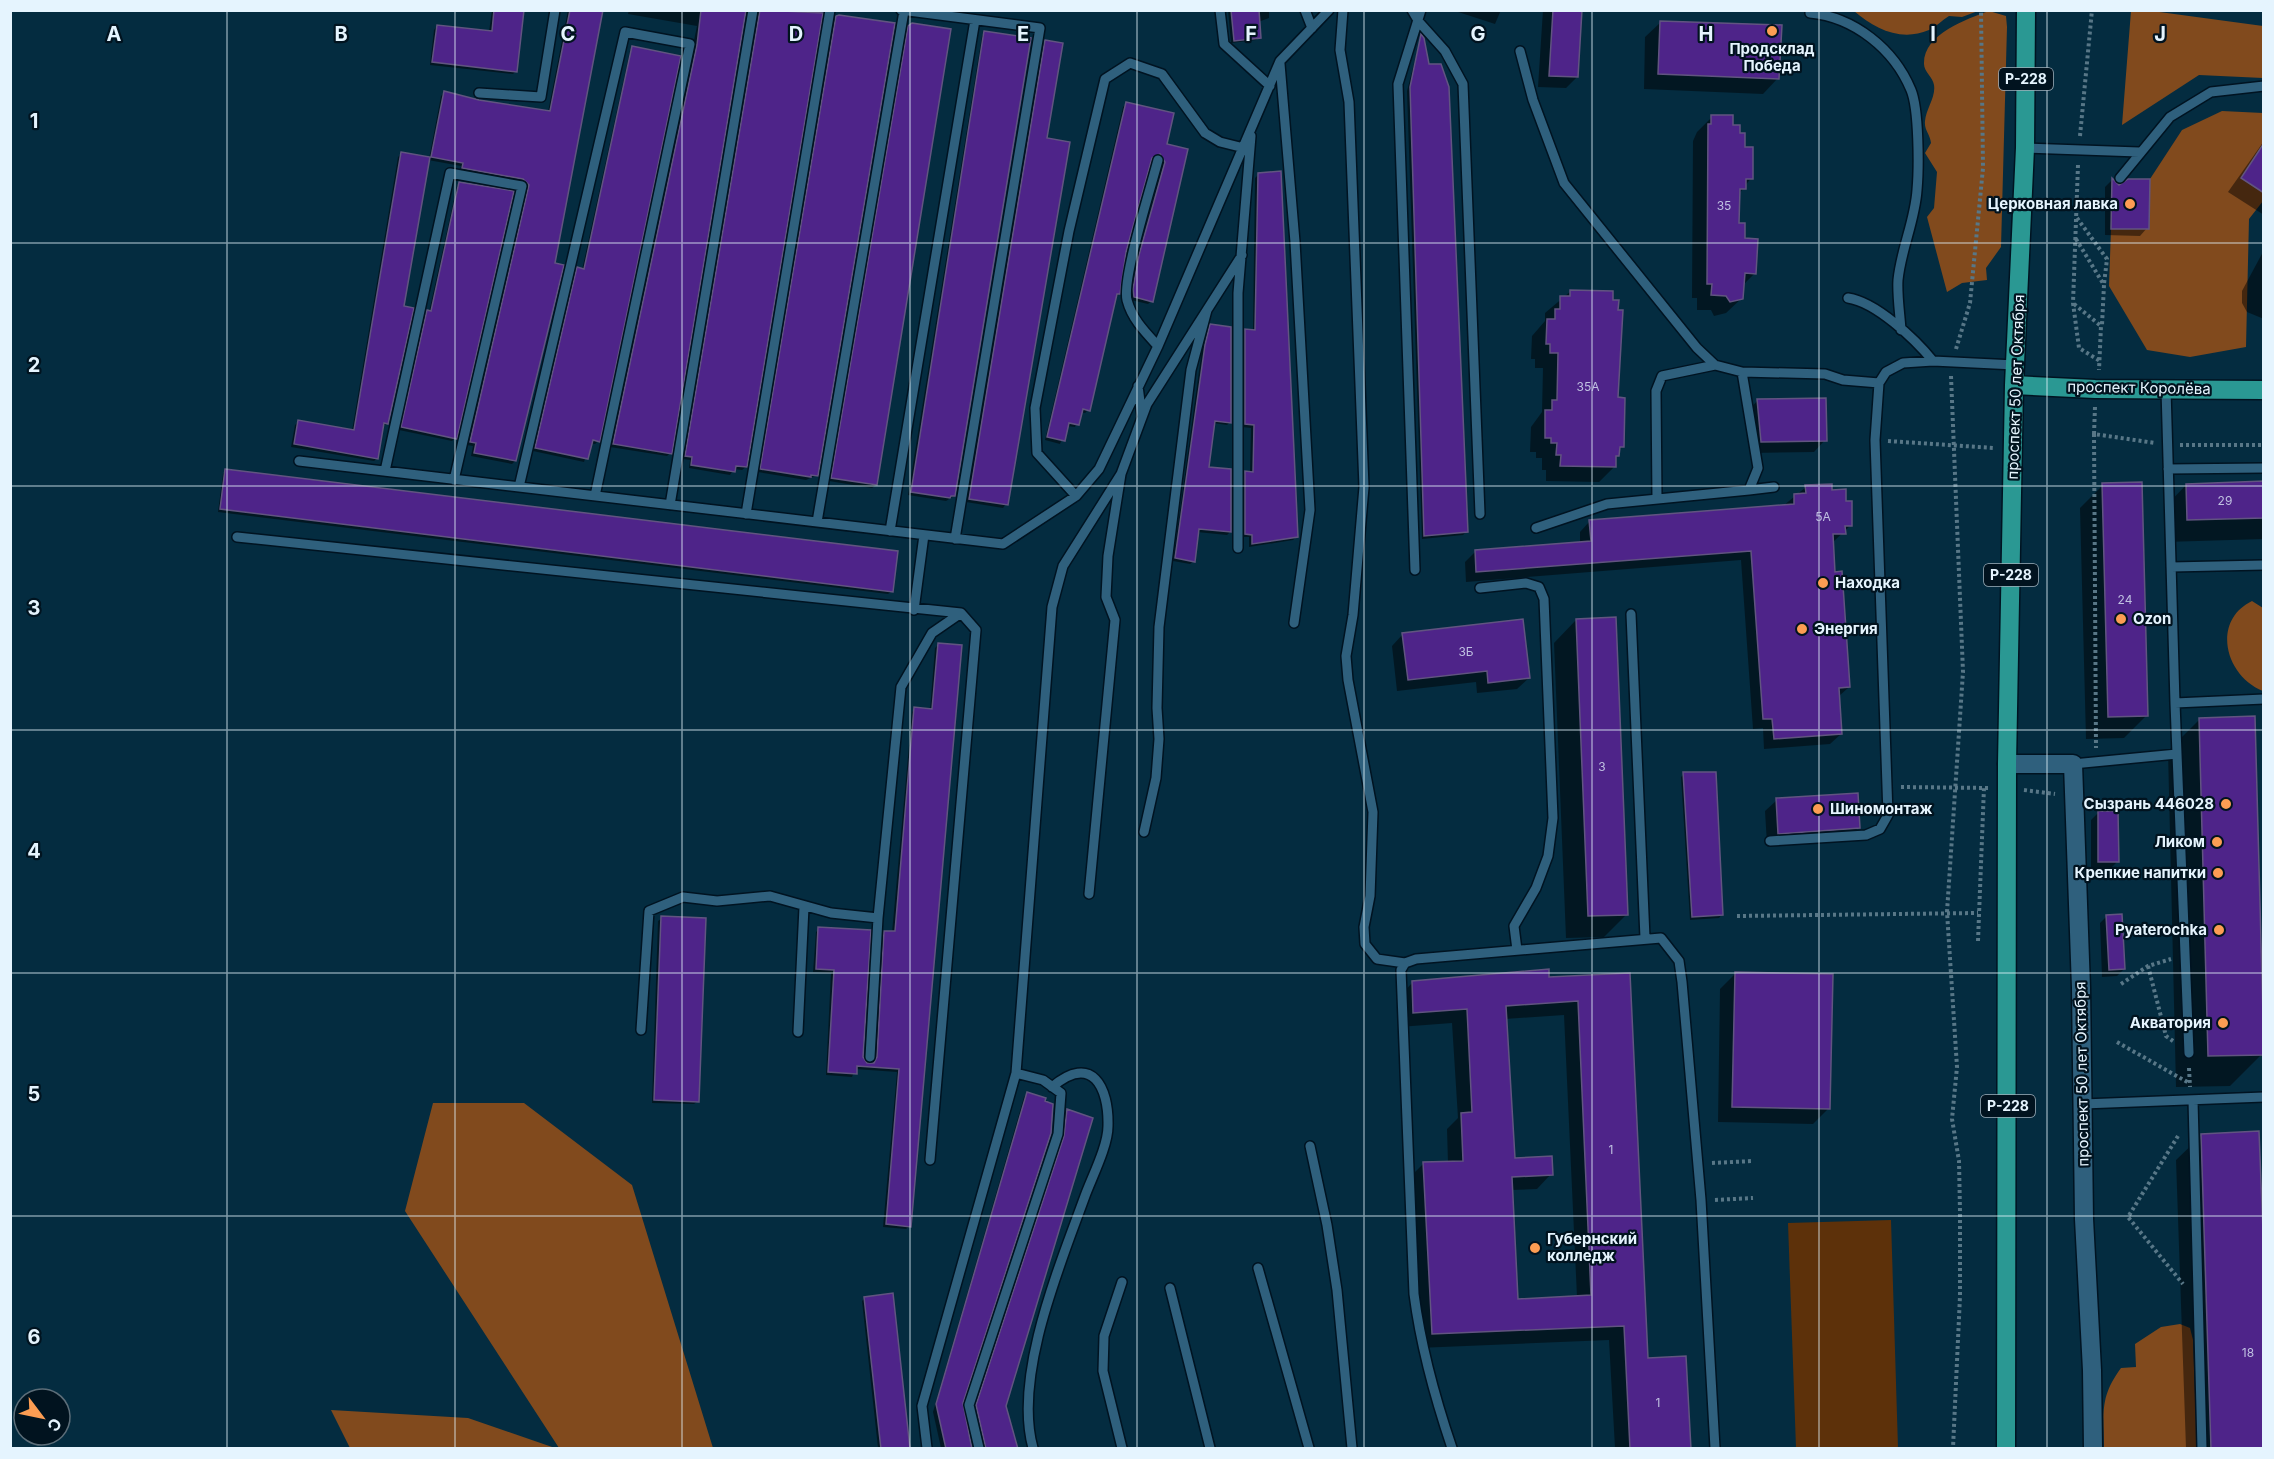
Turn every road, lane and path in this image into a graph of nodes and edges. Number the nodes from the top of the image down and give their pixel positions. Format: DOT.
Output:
graph roads {
  1 [pos="555,10"];
  2 [pos="753,10"];
  3 [pos="830,10"];
  4 [pos="1220,10"];
  5 [pos="1305,10"];
  6 [pos="1329,10"];
  7 [pos="1343,10"];
  8 [pos="1412,10"];
  9 [pos="1421,10"];
  10 [pos="1981,10"];
  11 [pos="2026,10"];
  12 [pos="2092,10"];
  13 [pos="903,11"];
  14 [pos="1810,13"];
  15 [pos="975,20"];
  16 [pos="1419,22"];
  17 [pos="1312,28"];
  18 [pos="1520,51"];
  19 [pos="1280,61"];
  20 [pos="1270,86"];
  21 [pos="2264,86"];
  22 [pos="478,93"];
  23 [pos="1251,131"];
  24 [pos="1244,148"];
  25 [pos="2025,148"];
  26 [pos="2079,149"];
  27 [pos="2139,152"];
  28 [pos="1158,160"];
  29 [pos="2120,178"];
  30 [pos="2077,218"];
  31 [pos="2076,239"];
  32 [pos="1242,255"];
  33 [pos="2104,285"];
  34 [pos="1848,298"];
  35 [pos="2073,303"];
  36 [pos="1207,310"];
  37 [pos="2102,326"];
  38 [pos="1901,330"];
  39 [pos="1158,346"];
  40 [pos="1933,361"];
  41 [pos="1950,364"];
  42 [pos="1715,365"];
  43 [pos="2015,365"];
  44 [pos="1742,372"];
  45 [pos="1879,383"];
  46 [pos="2014,385"];
  47 [pos="1138,386"];
  48 [pos="2166,389"];
  49 [pos="2264,390"];
  50 [pos="1142,420"];
  51 [pos="2094,434"];
  52 [pos="1875,440"];
  53 [pos="1954,445"];
  54 [pos="2013,449"];
  55 [pos="299,461"];
  56 [pos="2168,468"];
  57 [pos="2264,468"];
  58 [pos="385,471"];
  59 [pos="1121,474"];
  60 [pos="454,480"];
  61 [pos="519,487"];
  62 [pos="1774,487"];
  63 [pos="1749,490"];
  64 [pos="596,496"];
  65 [pos="1076,496"];
  66 [pos="1658,499"];
  67 [pos="670,505"];
  68 [pos="746,514"];
  69 [pos="1480,514"];
  70 [pos="817,522"];
  71 [pos="1536,528"];
  72 [pos="890,531"];
  73 [pos="924,535"];
  74 [pos="237,537"];
  75 [pos="955,539"];
  76 [pos="1238,548"];
  77 [pos="2264,565"];
  78 [pos="2171,567"];
  79 [pos="1415,570"];
  80 [pos="1480,588"];
  81 [pos="914,610"];
  82 [pos="961,613"];
  83 [pos="1631,614"];
  84 [pos="1294,623"];
  85 [pos="2264,699"];
  86 [pos="2175,703"];
  87 [pos="2177,754"];
  88 [pos="2096,762"];
  89 [pos="2007,764"];
  90 [pos="2073,764"];
  91 [pos="1887,786"];
  92 [pos="1956,787"];
  93 [pos="1984,788"];
  94 [pos="2007,788"];
  95 [pos="2074,796"];
  96 [pos="1144,832"];
  97 [pos="1770,841"];
  98 [pos="1089,894"];
  99 [pos="804,907"];
  100 [pos="1947,912"];
  101 [pos="1977,913"];
  102 [pos="1737,916"];
  103 [pos="878,918"];
  104 [pos="1645,938"];
  105 [pos="1978,940"];
  106 [pos="1517,950"];
  107 [pos="2186,954"];
  108 [pos="1405,963"];
  109 [pos="2148,966"];
  110 [pos="2121,984"];
  111 [pos="641,1030"];
  112 [pos="798,1032"];
  113 [pos="2117,1042"];
  114 [pos="2189,1053"];
  115 [pos="870,1057"];
  116 [pos="1016,1073"];
  117 [pos="2189,1083"];
  118 [pos="1052,1087"];
  119 [pos="2264,1097"];
  120 [pos="2193,1100"];
  121 [pos="2082,1104"];
  122 [pos="2193,1113"];
  123 [pos="1310,1146"];
  124 [pos="930,1160"];
  125 [pos="1753,1161"];
  126 [pos="1698,1163"];
  127 [pos="1753,1198"];
  128 [pos="1701,1200"];
  129 [pos="1258,1268"];
  130 [pos="1122,1282"];
  131 [pos="1170,1288"];
  132 [pos="2198,1303"];
  133 [pos="927,1449"];
  134 [pos="979,1449"];
  135 [pos="1033,1449"];
  136 [pos="1122,1449"];
  137 [pos="1210,1449"];
  138 [pos="1309,1449"];
  139 [pos="1352,1449"];
  140 [pos="1452,1449"];
  141 [pos="1715,1449"];
  142 [pos="1953,1449"];
  143 [pos="2006,1449"];
  144 [pos="2092,1449"];
  145 [pos="2202,1449"];
  1 -- 22 [label="lane"];
  2 -- 67 [label="lane"];
  3 -- 68 [label="lane"];
  4 -- 20 [label="lane"];
  5 -- 17 [label="lane"];
  6 -- 17 [label="lane"];
  7 -- 108 [label="lane"];
  8 -- 16 [label="lane"];
  9 -- 16 [label="lane"];
  10 -- 41 [label="path"];
  11 -- 25 [label="main road, проспект 50 лет Октября / Р-228"];
  12 -- 26 [label="path"];
  13 -- 15 [label="lane"];
  13 -- 70 [label="lane"];
  14 -- 38 [label="lane"];
  15 -- 72 [label="lane"];
  15 -- 75 [label="lane"];
  16 -- 69 [label="lane"];
  16 -- 79 [label="lane"];
  17 -- 19 [label="lane"];
  18 -- 42 [label="lane"];
  19 -- 20 [label="lane"];
  19 -- 84 [label="lane"];
  20 -- 23 [label="lane"];
  21 -- 27 [label="lane"];
  23 -- 24 [label="lane"];
  23 -- 32 [label="lane"];
  24 -- 39 [label="lane"];
  24 -- 65 [label="lane"];
  25 -- 26 [label="lane"];
  25 -- 43 [label="main road, проспект 50 лет Октября / Р-228"];
  26 -- 27 [label="lane"];
  26 -- 30 [label="path"];
  27 -- 29 [label="lane"];
  28 -- 39 [label="lane"];
  30 -- 31 [label="path"];
  30 -- 33 [label="path"];
  31 -- 33 [label="path"];
  31 -- 35 [label="path"];
  32 -- 36 [label="lane"];
  32 -- 76 [label="lane"];
  33 -- 37 [label="path"];
  34 -- 38 [label="lane"];
  35 -- 37 [label="path"];
  35 -- 37 [label="path"];
  36 -- 50 [label="lane"];
  36 -- 96 [label="lane"];
  38 -- 40 [label="lane"];
  39 -- 47 [label="lane"];
  40 -- 41 [label="lane"];
  40 -- 45 [label="lane"];
  41 -- 43 [label="lane"];
  41 -- 53 [label="path"];
  42 -- 44 [label="lane"];
  42 -- 66 [label="lane"];
  43 -- 46 [label="main road, проспект 50 лет Октября / Р-228"];
  44 -- 45 [label="lane"];
  44 -- 63 [label="lane"];
  45 -- 52 [label="lane"];
  46 -- 48 [label="main road, проспект Королёва"];
  46 -- 54 [label="main road, проспект 50 лет Октября / Р-228"];
  47 -- 50 [label="lane"];
  47 -- 65 [label="lane"];
  48 -- 49 [label="main road, проспект Королёва"];
  48 -- 56 [label="lane"];
  50 -- 59 [label="lane"];
  51 -- 88 [label="path"];
  52 -- 53 [label="path"];
  52 -- 91 [label="lane"];
  53 -- 54 [label="path"];
  53 -- 92 [label="path"];
  54 -- 89 [label="main road, проспект 50 лет Октября / Р-228"];
  55 -- 58 [label="lane"];
  56 -- 57 [label="lane"];
  56 -- 78 [label="lane"];
  58 -- 60 [label="lane"];
  58 -- 60 [label="lane"];
  59 -- 98 [label="lane"];
  59 -- 116 [label="lane"];
  60 -- 61 [label="lane"];
  61 -- 64 [label="lane"];
  61 -- 64 [label="lane"];
  62 -- 63 [label="lane"];
  63 -- 66 [label="lane"];
  64 -- 67 [label="lane"];
  65 -- 75 [label="lane"];
  66 -- 71 [label="lane"];
  67 -- 68 [label="lane"];
  68 -- 70 [label="lane"];
  70 -- 72 [label="lane"];
  72 -- 73 [label="lane"];
  73 -- 75 [label="lane"];
  73 -- 81 [label="lane"];
  74 -- 81 [label="lane"];
  77 -- 78 [label="lane"];
  78 -- 86 [label="lane"];
  80 -- 106 [label="lane"];
  81 -- 82 [label="lane"];
  82 -- 103 [label="lane"];
  82 -- 124 [label="lane"];
  83 -- 104 [label="lane"];
  85 -- 86 [label="lane"];
  86 -- 87 [label="lane"];
  87 -- 88 [label="lane"];
  87 -- 107 [label="lane"];
  88 -- 90 [label="lane"];
  89 -- 90 [label="street"];
  89 -- 94 [label="main road, проспект 50 лет Октября / Р-228"];
  90 -- 95 [label="street, проспект 50 лет Октября"];
  91 -- 92 [label="path"];
  91 -- 97 [label="lane"];
  92 -- 93 [label="path"];
  92 -- 100 [label="path"];
  93 -- 94 [label="path"];
  93 -- 101 [label="path"];
  94 -- 95 [label="path"];
  94 -- 143 [label="main road, проспект 50 лет Октября / Р-228"];
  95 -- 121 [label="street, проспект 50 лет Октября"];
  99 -- 103 [label="lane"];
  99 -- 111 [label="lane"];
  99 -- 112 [label="lane"];
  100 -- 101 [label="path"];
  100 -- 102 [label="path"];
  100 -- 142 [label="path"];
  101 -- 105 [label="path"];
  103 -- 115 [label="lane"];
  104 -- 106 [label="lane"];
  104 -- 126 [label="lane"];
  106 -- 108 [label="lane"];
  107 -- 109 [label="path"];
  107 -- 114 [label="lane"];
  108 -- 140 [label="lane"];
  109 -- 110 [label="path"];
  109 -- 114 [label="path"];
  113 -- 117 [label="path"];
  114 -- 117 [label="path"];
  116 -- 118 [label="lane"];
  116 -- 133 [label="lane"];
  117 -- 120 [label="path"];
  118 -- 134 [label="lane"];
  118 -- 135 [label="lane"];
  119 -- 120 [label="lane"];
  120 -- 121 [label="lane"];
  120 -- 122 [label="lane"];
  121 -- 144 [label="street, проспект 50 лет Октября"];
  122 -- 132 [label="lane"];
  122 -- 132 [label="path"];
  123 -- 139 [label="lane"];
  125 -- 126 [label="path"];
  126 -- 128 [label="lane"];
  127 -- 128 [label="path"];
  128 -- 141 [label="lane"];
  129 -- 138 [label="lane"];
  130 -- 136 [label="lane"];
  131 -- 137 [label="lane"];
  132 -- 145 [label="lane"];
}
